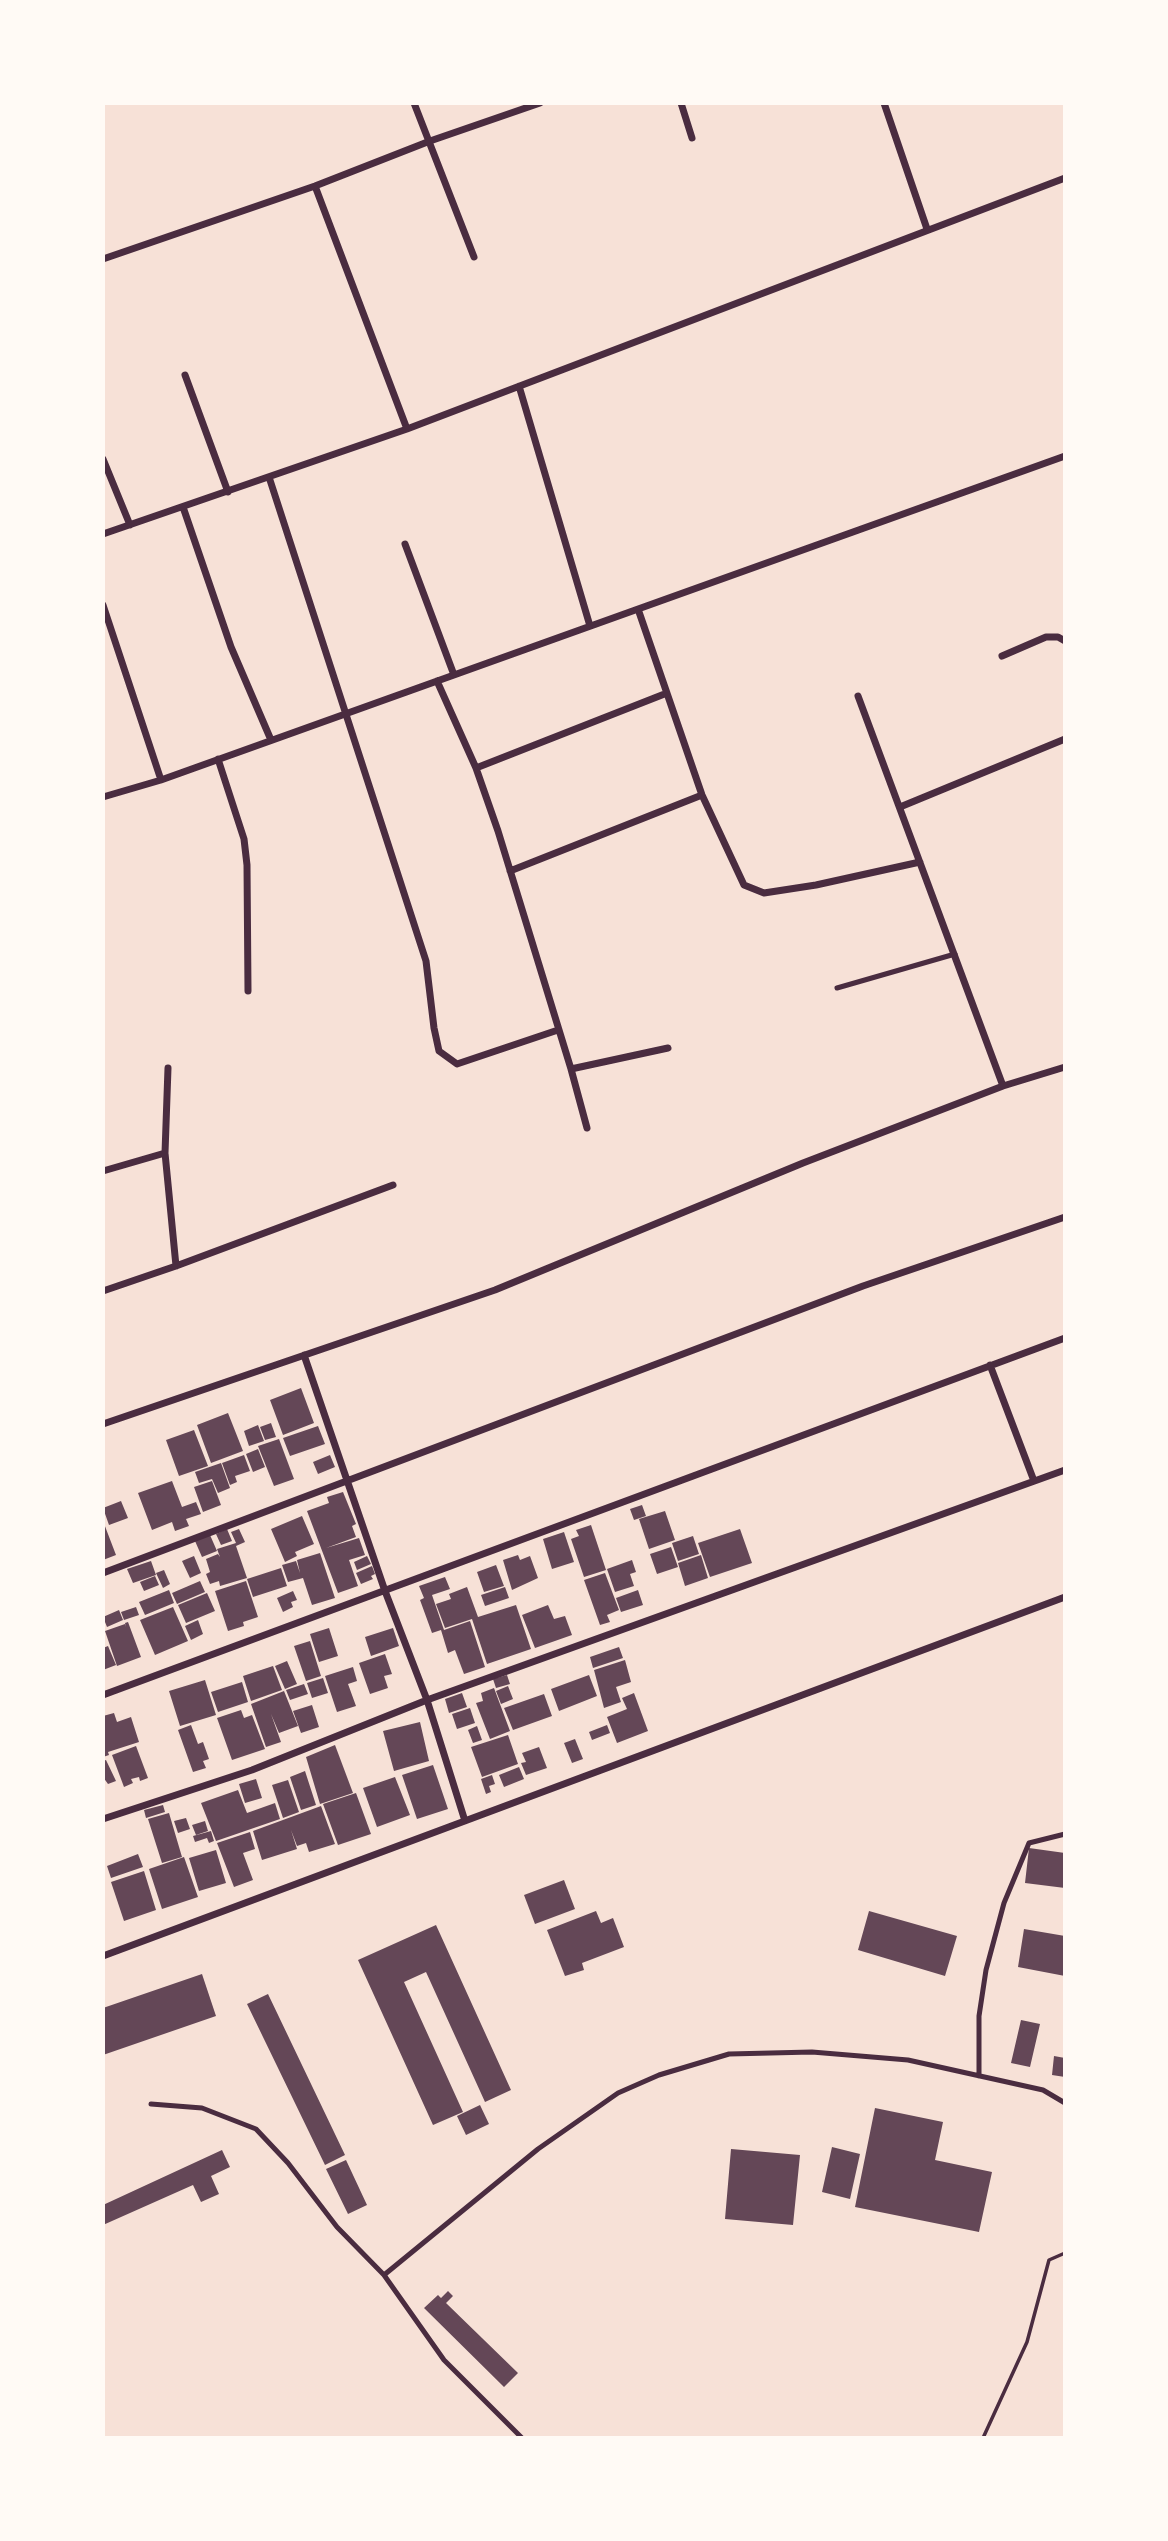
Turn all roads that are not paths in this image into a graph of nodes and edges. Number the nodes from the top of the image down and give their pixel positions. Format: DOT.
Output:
graph roads {
  1 [pos="414,103"];
  2 [pos="540,103"];
  3 [pos="681,103"];
  4 [pos="884,103"];
  5 [pos="692,138"];
  6 [pos="430,141"];
  7 [pos="1065,178"];
  8 [pos="315,186"];
  9 [pos="927,229"];
  10 [pos="474,257"];
  11 [pos="103,259"];
  12 [pos="185,374"];
  13 [pos="519,386"];
  14 [pos="407,429"];
  15 [pos="1065,456"];
  16 [pos="103,459"];
  17 [pos="268,477"];
  18 [pos="228,492"];
  19 [pos="183,507"];
  20 [pos="130,525"];
  21 [pos="103,534"];
  22 [pos="405,544"];
  23 [pos="103,605"];
  24 [pos="638,609"];
  25 [pos="590,626"];
  26 [pos="1065,641"];
  27 [pos="1002,656"];
  28 [pos="454,675"];
  29 [pos="437,681"];
  30 [pos="667,693"];
  31 [pos="858,696"];
  32 [pos="345,714"];
  33 [pos="1065,739"];
  34 [pos="271,740"];
  35 [pos="218,759"];
  36 [pos="476,768"];
  37 [pos="161,780"];
  38 [pos="702,795"];
  39 [pos="103,797"];
  40 [pos="900,807"];
  41 [pos="920,862"];
  42 [pos="510,871"];
  43 [pos="955,954"];
  44 [pos="837,988"];
  45 [pos="248,991"];
  46 [pos="558,1030"];
  47 [pos="668,1048"];
  48 [pos="1065,1067"];
  49 [pos="168,1068"];
  50 [pos="571,1069"];
  51 [pos="1003,1086"];
  52 [pos="587,1128"];
  53 [pos="165,1153"];
  54 [pos="103,1171"];
  55 [pos="393,1185"];
  56 [pos="1065,1217"];
  57 [pos="176,1266"];
  58 [pos="103,1291"];
  59 [pos="1065,1338"];
  60 [pos="304,1355"];
  61 [pos="989,1365"];
  62 [pos="103,1424"];
  63 [pos="1065,1470"];
  64 [pos="347,1481"];
  65 [pos="1034,1481"];
  66 [pos="103,1573"];
  67 [pos="385,1591"];
  68 [pos="1065,1597"];
  69 [pos="103,1695"];
  70 [pos="427,1700"];
  71 [pos="103,1819"];
  72 [pos="465,1821"];
  73 [pos="1065,1834"];
  74 [pos="103,1956"];
  75 [pos="979,2076"];
  76 [pos="1065,2103"];
  77 [pos="150,2104"];
  78 [pos="384,2275"];
  79 [pos="522,2438"];
  1 -- 6 [label="street"];
  2 -- 6 [label="street"];
  3 -- 5 [label="street"];
  4 -- 9 [label="street"];
  6 -- 8 [label="street"];
  6 -- 10 [label="street"];
  7 -- 9 [label="street"];
  8 -- 11 [label="street"];
  8 -- 14 [label="street"];
  9 -- 13 [label="street"];
  12 -- 18 [label="street"];
  13 -- 14 [label="street"];
  13 -- 25 [label="street"];
  14 -- 17 [label="street"];
  15 -- 24 [label="street"];
  16 -- 20 [label="street"];
  17 -- 18 [label="street"];
  17 -- 32 [label="street"];
  18 -- 19 [label="street"];
  19 -- 20 [label="street"];
  19 -- 34 [label="street"];
  20 -- 21 [label="street"];
  22 -- 28 [label="street"];
  23 -- 37 [label="street"];
  24 -- 25 [label="street"];
  24 -- 30 [label="street"];
  25 -- 28 [label="street"];
  26 -- 27 [label="street"];
  28 -- 29 [label="street"];
  29 -- 32 [label="street"];
  29 -- 36 [label="street"];
  30 -- 36 [label="street"];
  30 -- 38 [label="street"];
  31 -- 40 [label="street"];
  32 -- 34 [label="street"];
  32 -- 46 [label="street"];
  33 -- 40 [label="street"];
  34 -- 35 [label="street"];
  35 -- 37 [label="street"];
  35 -- 45 [label="street"];
  36 -- 42 [label="street"];
  37 -- 39 [label="street"];
  38 -- 41 [label="street"];
  38 -- 42 [label="street"];
  40 -- 41 [label="street"];
  41 -- 43 [label="street"];
  42 -- 46 [label="street"];
  43 -- 44 [label="lane"];
  43 -- 51 [label="street"];
  46 -- 50 [label="street"];
  47 -- 50 [label="street"];
  48 -- 51 [label="street"];
  49 -- 53 [label="street"];
  50 -- 52 [label="street"];
  51 -- 60 [label="street"];
  53 -- 54 [label="street"];
  53 -- 57 [label="street"];
  55 -- 57 [label="street"];
  56 -- 64 [label="street"];
  57 -- 58 [label="street"];
  59 -- 61 [label="street"];
  60 -- 62 [label="street"];
  60 -- 64 [label="street"];
  61 -- 65 [label="street"];
  61 -- 67 [label="street"];
  63 -- 65 [label="street"];
  64 -- 66 [label="street"];
  64 -- 67 [label="street"];
  65 -- 70 [label="street"];
  67 -- 69 [label="street"];
  67 -- 70 [label="street"];
  68 -- 72 [label="street"];
  70 -- 71 [label="street"];
  70 -- 72 [label="street"];
  72 -- 74 [label="street"];
  73 -- 75 [label="lane"];
  75 -- 76 [label="lane"];
  75 -- 78 [label="lane"];
  77 -- 78 [label="lane"];
  78 -- 79 [label="lane"];
}
